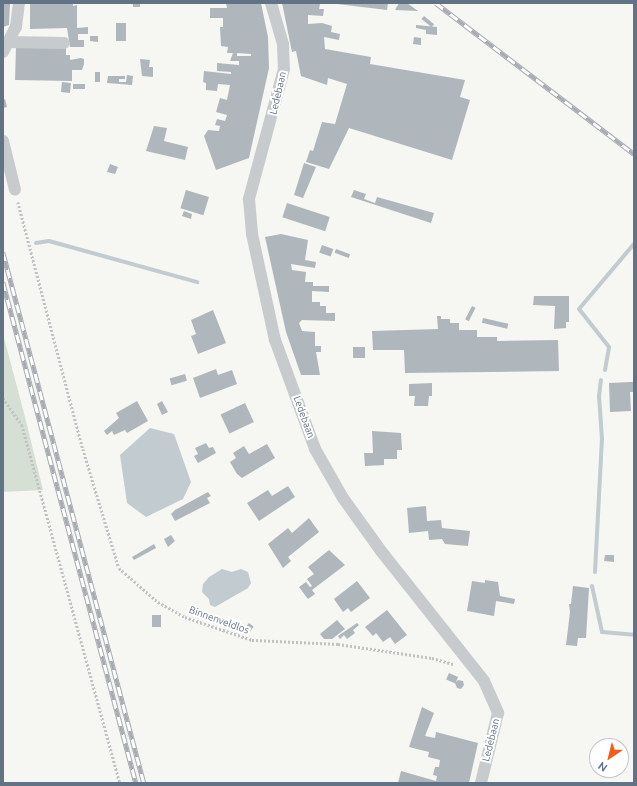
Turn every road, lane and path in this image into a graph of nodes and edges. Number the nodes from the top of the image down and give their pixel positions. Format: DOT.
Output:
graph roads {
  1 [pos="19,3"];
  2 [pos="271,3"];
  3 [pos="64,44"];
  4 [pos="6,47"];
  5 [pos="3,141"];
  6 [pos="15,190"];
  7 [pos="3,398"];
  8 [pos="475,670"];
  9 [pos="120,783"];
  10 [pos="481,783"];
  1 -- 4 [label="street"];
  2 -- 8 [label="street, Ledebaan"];
  3 -- 4 [label="street"];
  5 -- 6 [label="street"];
  6 -- 8 [label="path, Binnenveldlos"];
  7 -- 9 [label="path"];
  8 -- 10 [label="street, Ledebaan"];
}
